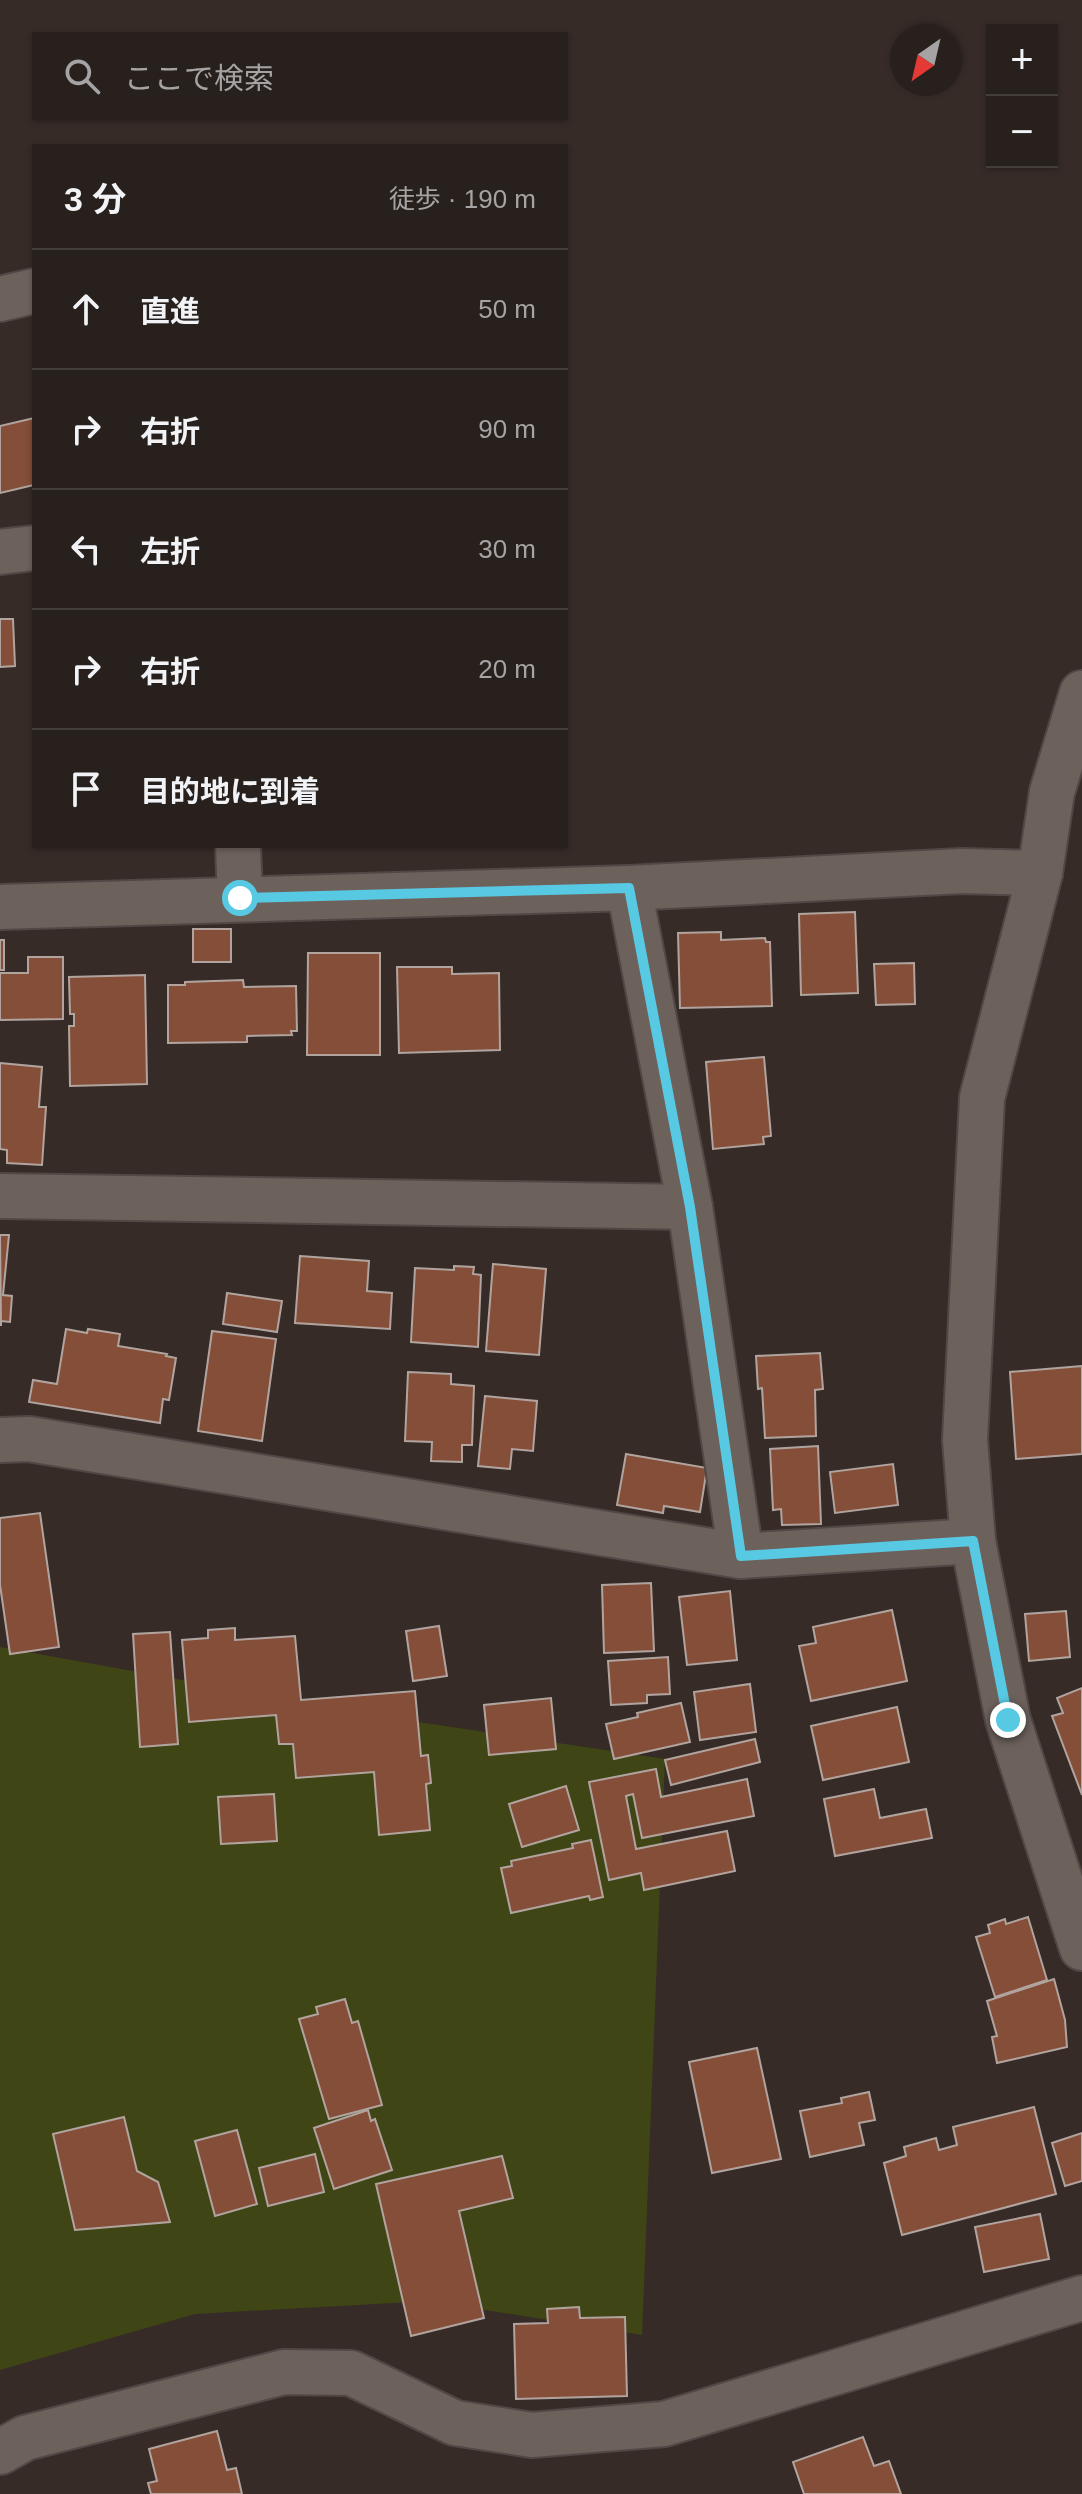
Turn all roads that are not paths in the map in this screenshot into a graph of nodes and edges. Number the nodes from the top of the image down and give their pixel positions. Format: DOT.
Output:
graph roads {
  1 [pos="32,291"];
  2 [pos="0,299"];
  3 [pos="32,548"];
  4 [pos="0,552"];
  5 [pos="1082,693"];
  6 [pos="238,848"];
  7 [pos="1040,873"];
  8 [pos="629,888"];
  9 [pos="240,898"];
  10 [pos="0,907"];
  11 [pos="0,1196"];
  12 [pos="690,1207"];
  13 [pos="0,1440"];
  14 [pos="973,1541"];
  15 [pos="741,1556"];
  16 [pos="1082,1948"];
  17 [pos="1082,2298"];
  18 [pos="0,2452"];
  1 -- 2 [label="street"];
  3 -- 4 [label="street"];
  5 -- 7 [label="street"];
  6 -- 9 [label="street"];
  7 -- 8 [label="street"];
  7 -- 14 [label="street"];
  8 -- 9 [label="street"];
  8 -- 12 [label="street"];
  9 -- 10 [label="street"];
  11 -- 12 [label="street"];
  12 -- 15 [label="street"];
  13 -- 15 [label="street"];
  14 -- 15 [label="street"];
  14 -- 16 [label="street"];
  17 -- 18 [label="street"];
}
